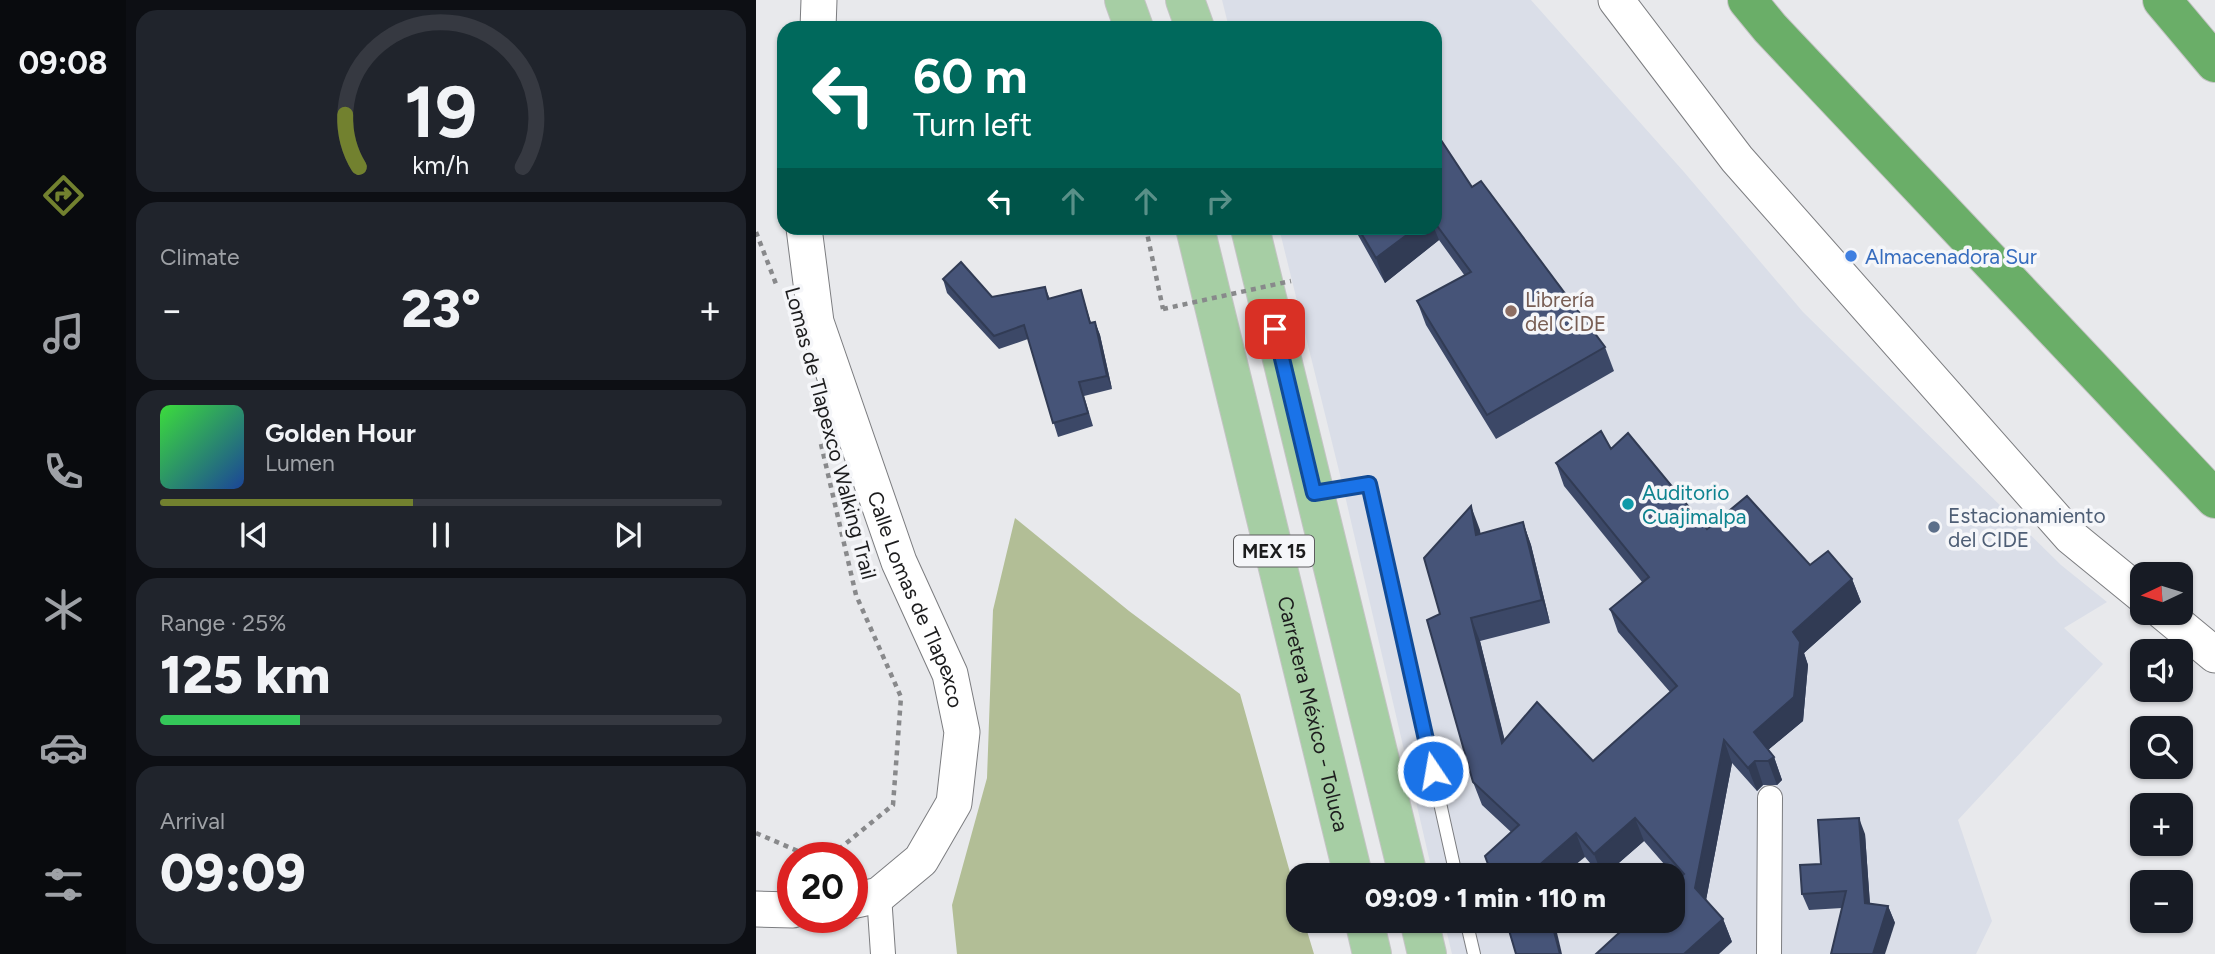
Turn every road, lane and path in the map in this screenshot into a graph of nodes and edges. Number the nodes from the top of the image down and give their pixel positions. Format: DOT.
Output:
graph roads {
  1 [pos="819,0"];
  2 [pos="1124,0"];
  3 [pos="1185,0"];
  4 [pos="1616,0"];
  5 [pos="1747,0"];
  6 [pos="2162,0"];
  7 [pos="818,21"];
  8 [pos="1132,21"];
  9 [pos="1192,21"];
  10 [pos="2215,63"];
  11 [pos="756,232"];
  12 [pos="805,235"];
  13 [pos="1147,235"];
  14 [pos="1197,235"];
  15 [pos="1253,235"];
  16 [pos="1291,281"];
  17 [pos="778,290"];
  18 [pos="820,441"];
  19 [pos="1314,493"];
  20 [pos="2215,499"];
  21 [pos="2130,585"];
  22 [pos="2179,625"];
  23 [pos="2215,655"];
  24 [pos="1770,798"];
  25 [pos="756,833"];
  26 [pos="777,842"];
  27 [pos="848,842"];
  28 [pos="1350,863"];
  29 [pos="1405,863"];
  30 [pos="1453,863"];
  31 [pos="868,897"];
  32 [pos="868,905"];
  33 [pos="756,909"];
  34 [pos="777,909"];
  35 [pos="1367,933"];
  36 [pos="1422,933"];
  37 [pos="1469,933"];
  38 [pos="883,954"];
  39 [pos="1372,954"];
  40 [pos="1427,954"];
  41 [pos="1474,954"];
  42 [pos="1769,954"];
  1 -- 7 [label="main road"];
  2 -- 8 [label="main road"];
  3 -- 9 [label="main road"];
  4 -- 21 [label="main road"];
  5 -- 20 [label="highway"];
  6 -- 10 [label="highway"];
  11 -- 17 [label="path, Lomas de Tlapexco Walking Trail"];
  12 -- 31 [label="main road, Calle Lomas de Tlapexco"];
  13 -- 16 [label="path, bridge"];
  14 -- 28 [label="main road, Carretera México - Toluca / MEX 15"];
  15 -- 19 [label="main road, MEX 15"];
  18 -- 27 [label="path, Lomas de Tlapexco Walking Trail"];
  19 -- 29 [label="main road, MEX 15"];
  19 -- 30 [label="lane"];
  22 -- 23 [label="main road"];
  24 -- 42 [label="street"];
  25 -- 26 [label="path"];
  32 -- 38 [label="street, Calle Lomas de Tlapexco"];
  33 -- 34 [label="main road"];
  35 -- 39 [label="main road"];
  36 -- 40 [label="main road"];
  37 -- 41 [label="lane"];
}
